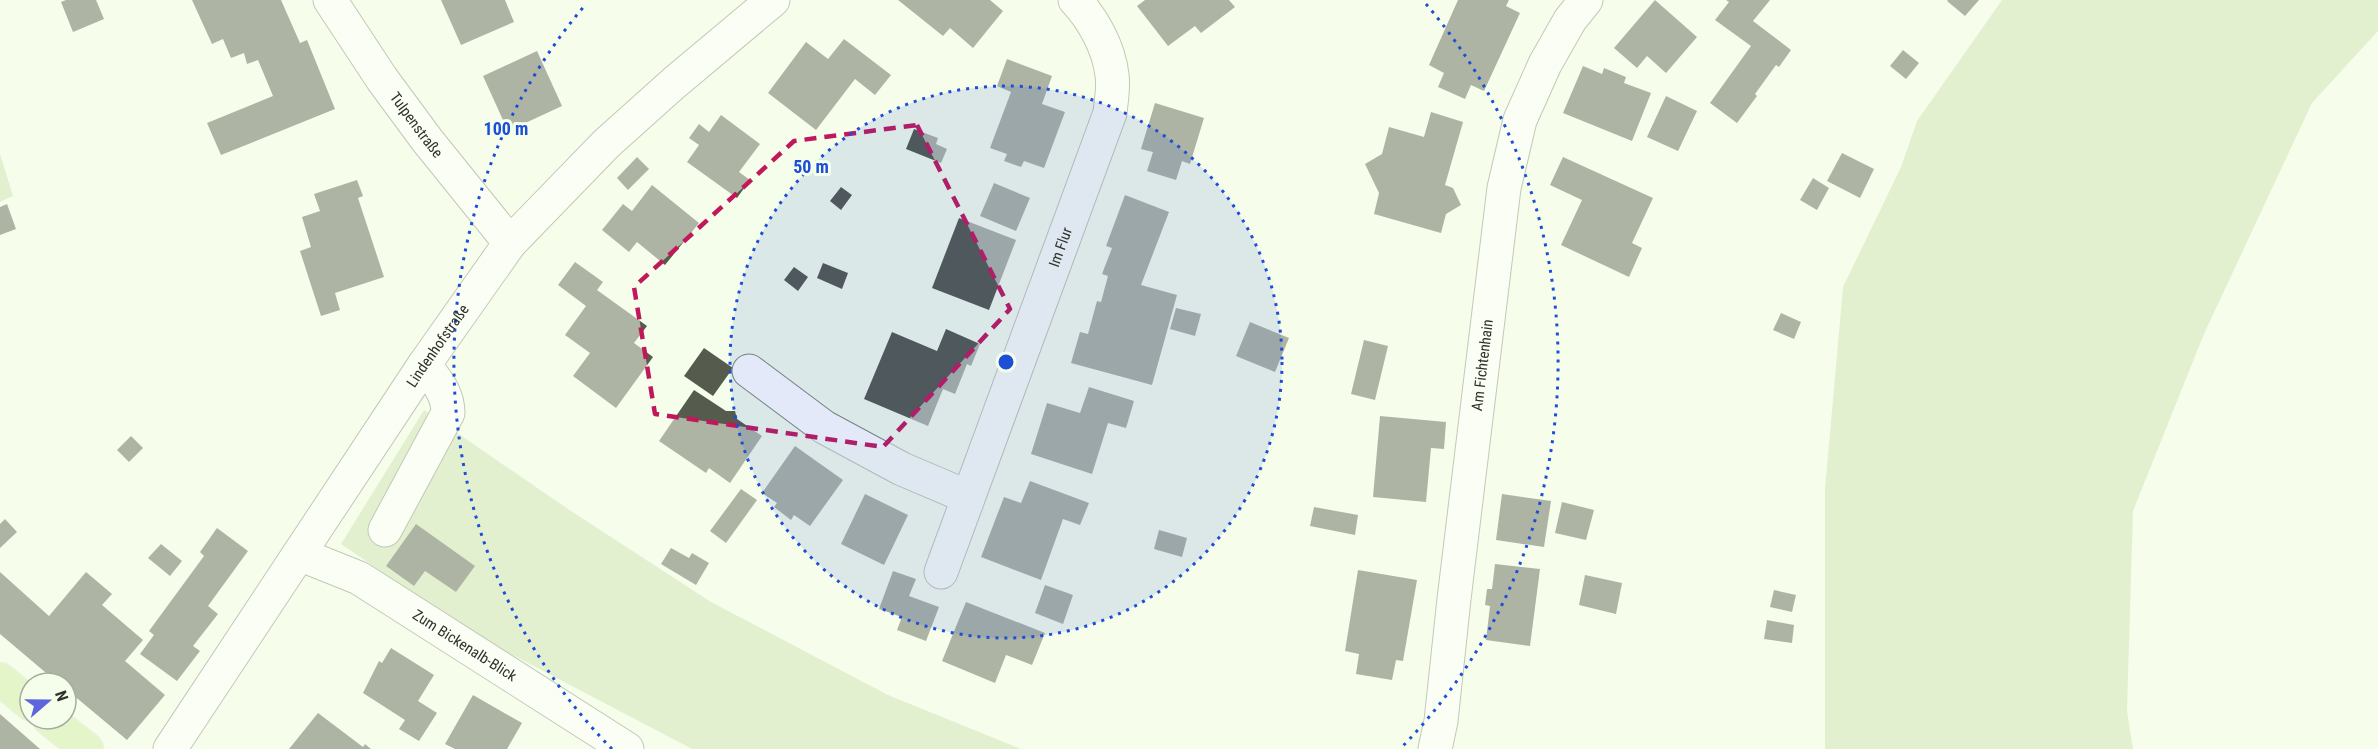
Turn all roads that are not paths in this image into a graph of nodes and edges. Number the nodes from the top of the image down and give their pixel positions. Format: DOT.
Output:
graph roads {
  1 [pos="330,0"];
  2 [pos="773,0"];
  3 [pos="1075,0"];
  4 [pos="1586,0"];
  5 [pos="510,243"];
  6 [pos="424,365"];
  7 [pos="749,371"];
  8 [pos="968,497"];
  9 [pos="385,530"];
  10 [pos="298,554"];
  11 [pos="941,572"];
  12 [pos="0,679"];
  13 [pos="18,694"];
  14 [pos="64,731"];
  15 [pos="87,749"];
  16 [pos="170,749"];
  17 [pos="627,749"];
  18 [pos="1435,749"];
  1 -- 5 [label="street, Tulpenstraße"];
  2 -- 5 [label="street, Lindenhofstraße"];
  3 -- 8 [label="street, Im Flur"];
  4 -- 18 [label="street, Am Fichtenhain"];
  5 -- 6 [label="street, Lindenhofstraße"];
  6 -- 9 [label="street"];
  6 -- 10 [label="street, Lindenhofstraße"];
  7 -- 8 [label="street"];
  8 -- 11 [label="street, Im Flur"];
  10 -- 16 [label="street, Lindenhofstraße"];
  10 -- 17 [label="street, Zum Bickenalb-Blick"];
  12 -- 13 [label="main road"];
  14 -- 15 [label="main road"];
}
